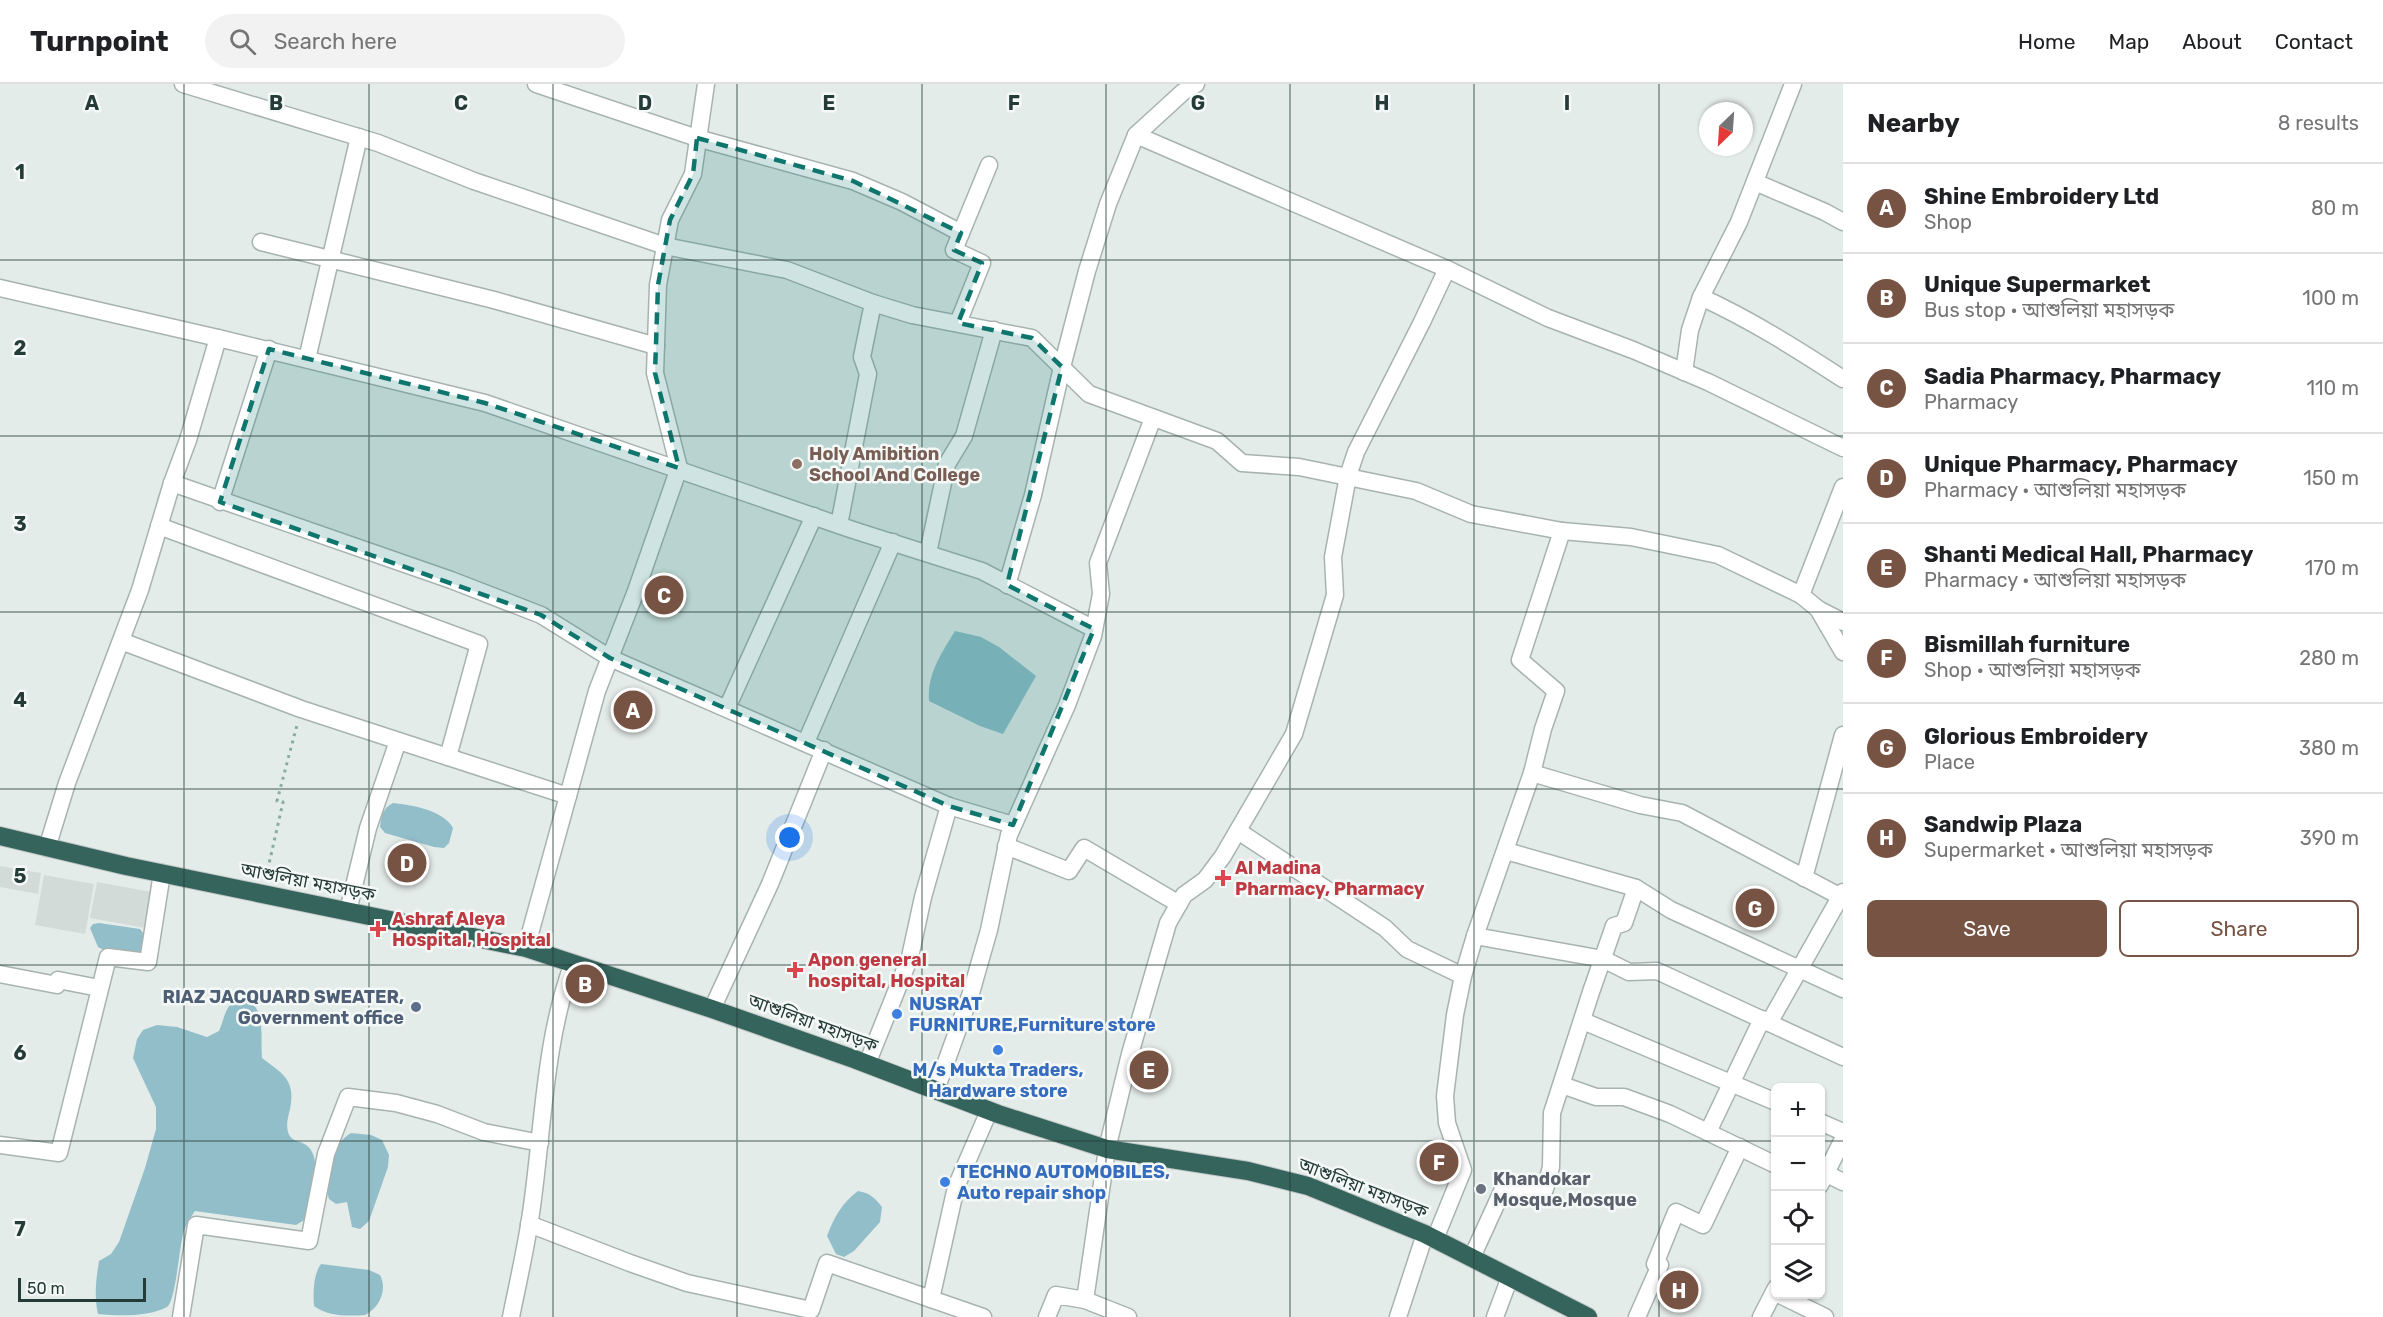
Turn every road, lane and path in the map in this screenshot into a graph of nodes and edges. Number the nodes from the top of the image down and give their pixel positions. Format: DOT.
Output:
graph roads {
  1 [pos="183,84"];
  2 [pos="536,84"];
  3 [pos="706,84"];
  4 [pos="1168,84"];
  5 [pos="1793,84"];
  6 [pos="1189,88"];
  7 [pos="1136,135"];
  8 [pos="359,138"];
  9 [pos="697,138"];
  10 [pos="989,165"];
  11 [pos="1755,182"];
  12 [pos="1843,222"];
  13 [pos="961,233"];
  14 [pos="261,242"];
  15 [pos="665,246"];
  16 [pos="331,259"];
  17 [pos="1447,269"];
  18 [pos="0,288"];
  19 [pos="1701,297"];
  20 [pos="873,303"];
  21 [pos="958,323"];
  22 [pos="994,330"];
  23 [pos="218,338"];
  24 [pos="656,346"];
  25 [pos="269,349"];
  26 [pos="307,359"];
  27 [pos="1062,367"];
  28 [pos="1684,372"];
  29 [pos="1843,379"];
  30 [pos="1153,418"];
  31 [pos="1843,448"];
  32 [pos="679,468"];
  33 [pos="1348,476"];
  34 [pos="171,483"];
  35 [pos="1843,487"];
  36 [pos="220,502"];
  37 [pos="1839,506"];
  38 [pos="814,516"];
  39 [pos="159,525"];
  40 [pos="839,525"];
  41 [pos="1562,531"];
  42 [pos="893,542"];
  43 [pos="928,553"];
  44 [pos="1007,585"];
  45 [pos="1801,595"];
  46 [pos="1818,609"];
  47 [pos="1843,622"];
  48 [pos="1094,629"];
  49 [pos="121,641"];
  50 [pos="1843,652"];
  51 [pos="610,658"];
  52 [pos="727,708"];
  53 [pos="301,709"];
  54 [pos="1843,735"];
  55 [pos="398,741"];
  56 [pos="806,742"];
  57 [pos="824,750"];
  58 [pos="448,757"];
  59 [pos="1532,773"];
  60 [pos="568,796"];
  61 [pos="949,806"];
  62 [pos="1013,825"];
  63 [pos="1238,831"];
  64 [pos="0,836"];
  65 [pos="1006,846"];
  66 [pos="47,848"];
  67 [pos="1506,851"];
  68 [pos="162,873"];
  69 [pos="1804,878"];
  70 [pos="1636,888"];
  71 [pos="263,894"];
  72 [pos="1842,895"];
  73 [pos="1179,904"];
  74 [pos="348,911"];
  75 [pos="1475,936"];
  76 [pos="526,948"];
  77 [pos="1603,959"];
  78 [pos="573,963"];
  79 [pos="1800,969"];
  80 [pos="0,974"];
  81 [pos="1463,976"];
  82 [pos="99,988"];
  83 [pos="1843,990"];
  84 [pos="712,1009"];
  85 [pos="1583,1021"];
  86 [pos="1766,1021"];
  87 [pos="1843,1057"];
  88 [pos="867,1064"];
  89 [pos="1732,1084"];
  90 [pos="1562,1085"];
  91 [pos="936,1090"];
  92 [pos="1771,1100"];
  93 [pos="989,1111"];
  94 [pos="1825,1124"];
  95 [pos="1708,1132"];
  96 [pos="1843,1132"];
  97 [pos="1843,1139"];
  98 [pos="540,1143"];
  99 [pos="0,1145"];
  100 [pos="1740,1147"];
  101 [pos="1107,1149"];
  102 [pos="1771,1162"];
  103 [pos="1825,1178"];
  104 [pos="1825,1180"];
  105 [pos="1843,1182"];
  106 [pos="529,1224"];
  107 [pos="1430,1236"];
  108 [pos="1472,1257"];
  109 [pos="1510,1277"];
  110 [pos="931,1299"];
  111 [pos="1771,1299"];
  112 [pos="1789,1299"];
  113 [pos="1085,1300"];
  114 [pos="181,1317"];
  115 [pos="511,1317"];
  116 [pos="983,1317"];
  117 [pos="1047,1317"];
  118 [pos="1128,1317"];
  119 [pos="1398,1317"];
  120 [pos="1495,1317"];
  121 [pos="1588,1317"];
  122 [pos="1637,1317"];
  123 [pos="1761,1317"];
  124 [pos="1826,1317"];
  1 -- 8 [label="street"];
  2 -- 9 [label="street"];
  3 -- 9 [label="street"];
  4 -- 6 [label="street"];
  5 -- 11 [label="street"];
  6 -- 7 [label="street"];
  7 -- 17 [label="street"];
  7 -- 27 [label="street"];
  8 -- 15 [label="street"];
  8 -- 16 [label="street"];
  9 -- 13 [label="street"];
  9 -- 15 [label="street"];
  10 -- 13 [label="street"];
  11 -- 12 [label="street"];
  11 -- 19 [label="street"];
  13 -- 21 [label="street"];
  14 -- 16 [label="street"];
  15 -- 20 [label="street"];
  15 -- 24 [label="street"];
  16 -- 24 [label="street"];
  16 -- 26 [label="street"];
  17 -- 28 [label="street"];
  17 -- 33 [label="street"];
  18 -- 23 [label="street"];
  19 -- 28 [label="street"];
  19 -- 29 [label="street"];
  20 -- 21 [label="street"];
  20 -- 40 [label="street"];
  21 -- 22 [label="street"];
  22 -- 27 [label="street"];
  22 -- 43 [label="street"];
  23 -- 25 [label="street"];
  23 -- 34 [label="street"];
  24 -- 32 [label="street"];
  25 -- 26 [label="street"];
  25 -- 36 [label="street"];
  26 -- 32 [label="street"];
  27 -- 30 [label="street"];
  27 -- 44 [label="street"];
  28 -- 31 [label="street"];
  30 -- 33 [label="street"];
  30 -- 48 [label="street"];
  32 -- 38 [label="street"];
  32 -- 51 [label="street"];
  33 -- 41 [label="street"];
  33 -- 63 [label="street"];
  34 -- 36 [label="street"];
  34 -- 39 [label="street"];
  35 -- 37 [label="street"];
  36 -- 51 [label="street"];
  37 -- 45 [label="street"];
  38 -- 40 [label="street"];
  38 -- 52 [label="street"];
  39 -- 49 [label="street"];
  39 -- 58 [label="street"];
  40 -- 42 [label="street"];
  41 -- 45 [label="street"];
  41 -- 59 [label="street"];
  42 -- 43 [label="street"];
  42 -- 56 [label="street"];
  43 -- 44 [label="street"];
  44 -- 48 [label="street"];
  45 -- 46 [label="street"];
  46 -- 47 [label="street"];
  46 -- 50 [label="street"];
  48 -- 62 [label="street"];
  49 -- 53 [label="street"];
  49 -- 66 [label="street"];
  51 -- 52 [label="street"];
  51 -- 60 [label="street"];
  52 -- 56 [label="street"];
  53 -- 55 [label="street"];
  53 -- 71 [label="path"];
  54 -- 69 [label="street"];
  55 -- 58 [label="street"];
  55 -- 74 [label="street"];
  56 -- 57 [label="street"];
  57 -- 61 [label="street"];
  57 -- 84 [label="street"];
  58 -- 60 [label="street"];
  59 -- 67 [label="street"];
  59 -- 69 [label="street"];
  60 -- 76 [label="street"];
  61 -- 62 [label="street"];
  61 -- 88 [label="street"];
  62 -- 65 [label="street"];
  63 -- 73 [label="street"];
  63 -- 81 [label="street"];
  64 -- 66 [label="highway, আশুলিয়া মহাসড়ক"];
  65 -- 73 [label="street"];
  65 -- 91 [label="street"];
  66 -- 68 [label="highway, আশুলিয়া মহাসড়ক"];
  67 -- 70 [label="street"];
  67 -- 75 [label="street"];
  68 -- 71 [label="highway, আশুলিয়া মহাসড়ক"];
  68 -- 82 [label="street"];
  69 -- 72 [label="street"];
  70 -- 77 [label="street"];
  70 -- 79 [label="street"];
  71 -- 74 [label="highway, আশুলিয়া মহাসড়ক"];
  72 -- 79 [label="street"];
  73 -- 101 [label="street"];
  74 -- 76 [label="highway, আশুলিয়া মহাসড়ক"];
  75 -- 77 [label="street"];
  75 -- 81 [label="street"];
  76 -- 78 [label="highway, আশুলিয়া মহাসড়ক"];
  77 -- 85 [label="street"];
  77 -- 86 [label="street"];
  78 -- 84 [label="highway, আশুলিয়া মহাসড়ক"];
  78 -- 98 [label="street"];
  79 -- 83 [label="street"];
  79 -- 86 [label="street"];
  80 -- 82 [label="street"];
  81 -- 107 [label="street"];
  82 -- 99 [label="street"];
  84 -- 88 [label="highway, আশুলিয়া মহাসড়ক"];
  85 -- 89 [label="street"];
  85 -- 90 [label="street"];
  86 -- 87 [label="street"];
  86 -- 89 [label="street"];
  88 -- 91 [label="highway, আশুলিয়া মহাসড়ক"];
  89 -- 92 [label="street"];
  89 -- 95 [label="street"];
  90 -- 95 [label="street"];
  90 -- 108 [label="street"];
  91 -- 93 [label="highway, আশুলিয়া মহাসড়ক"];
  93 -- 101 [label="highway, আশুলিয়া মহাসড়ক"];
  93 -- 110 [label="street"];
  94 -- 96 [label="street"];
  95 -- 100 [label="street"];
  97 -- 103 [label="street"];
  98 -- 106 [label="street"];
  98 -- 114 [label="street"];
  100 -- 102 [label="street"];
  100 -- 122 [label="street"];
  101 -- 107 [label="highway, আশুলিয়া মহাসড়ক"];
  101 -- 113 [label="street"];
  104 -- 105 [label="street"];
  106 -- 110 [label="street"];
  106 -- 115 [label="street"];
  107 -- 108 [label="highway, আশুলিয়া মহাসড়ক"];
  107 -- 119 [label="street"];
  108 -- 109 [label="highway, আশুলিয়া মহাসড়ক"];
  109 -- 120 [label="street"];
  109 -- 121 [label="highway, আশুলিয়া মহাসড়ক"];
  110 -- 116 [label="street"];
  111 -- 123 [label="street"];
  112 -- 124 [label="street"];
  113 -- 117 [label="street"];
  113 -- 118 [label="street"];
}
